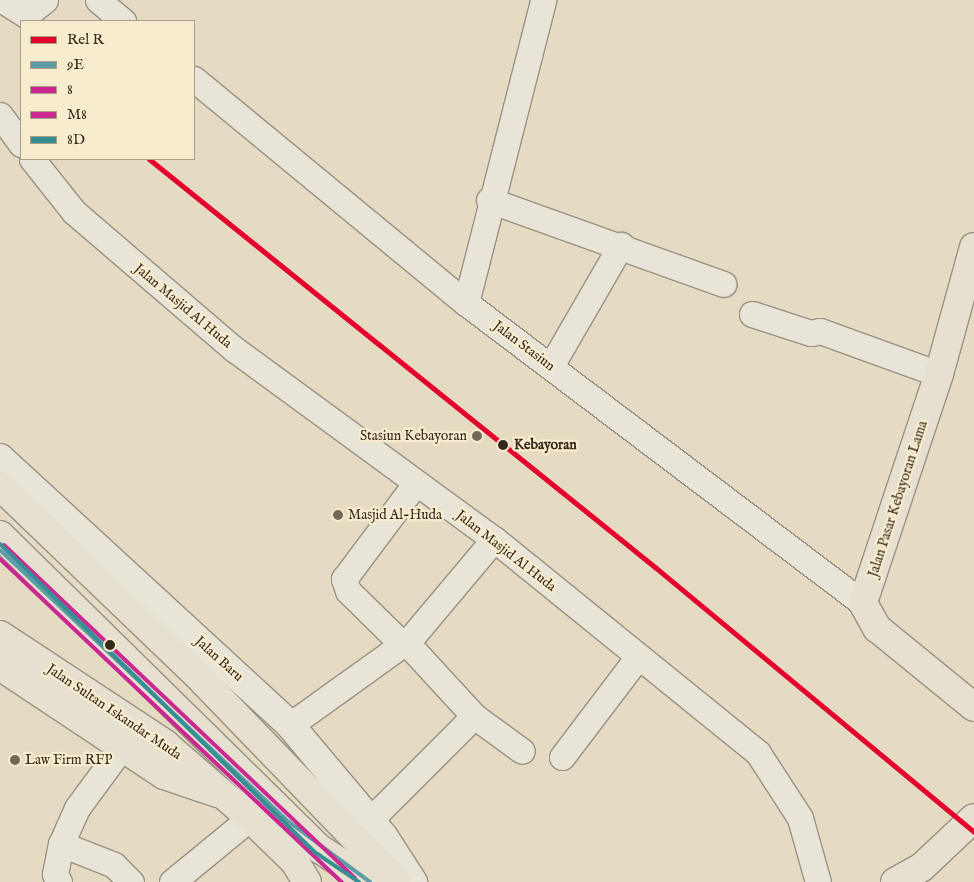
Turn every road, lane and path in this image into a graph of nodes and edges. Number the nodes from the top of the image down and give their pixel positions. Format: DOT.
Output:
graph roads {
  1 [pos="1,0"];
  2 [pos="45,0"];
  3 [pos="98,0"];
  4 [pos="543,0"];
  5 [pos="122,20"];
  6 [pos="195,80"];
  7 [pos="0,115"];
  8 [pos="20,143"];
  9 [pos="33,160"];
  10 [pos="489,200"];
  11 [pos="621,245"];
  12 [pos="974,247"];
  13 [pos="723,284"];
  14 [pos="466,303"];
  15 [pos="752,314"];
  16 [pos="551,366"];
  17 [pos="939,374"];
  18 [pos="0,458"];
  19 [pos="416,484"];
  20 [pos="0,486"];
  21 [pos="0,535"];
  22 [pos="494,539"];
  23 [pos="863,602"];
  24 [pos="0,635"];
  25 [pos="403,642"];
  26 [pos="638,657"];
  27 [pos="0,666"];
  28 [pos="974,707"];
  29 [pos="474,716"];
  30 [pos="290,726"];
  31 [pos="122,747"];
  32 [pos="522,751"];
  33 [pos="562,757"];
  34 [pos="225,794"];
  35 [pos="250,818"];
  36 [pos="974,818"];
  37 [pos="370,820"];
  38 [pos="61,844"];
  39 [pos="320,849"];
  40 [pos="301,872"];
  41 [pos="384,877"];
  42 [pos="59,882"];
  43 [pos="131,882"];
  44 [pos="172,882"];
  45 [pos="321,882"];
  46 [pos="350,882"];
  47 [pos="413,882"];
  48 [pos="818,882"];
  49 [pos="895,882"];
  1 -- 2 [label="street"];
  3 -- 5 [label="street"];
  4 -- 10 [label="street"];
  6 -- 14 [label="street, Jalan Stasiun"];
  7 -- 8 [label="street"];
  9 -- 19 [label="street, Jalan Masjid Al Huda"];
  10 -- 11 [label="street"];
  10 -- 14 [label="street"];
  11 -- 13 [label="street"];
  11 -- 16 [label="street"];
  12 -- 17 [label="main road, Jalan Pasar Kebayoran Lama"];
  14 -- 16 [label="street, Jalan Stasiun"];
  15 -- 17 [label="street"];
  16 -- 23 [label="street, Jalan Stasiun"];
  17 -- 23 [label="main road, Jalan Pasar Kebayoran Lama"];
  18 -- 30 [label="main road, Jalan Baru"];
  19 -- 22 [label="street, Jalan Masjid Al Huda"];
  19 -- 25 [label="street"];
  20 -- 41 [label="main road"];
  21 -- 39 [label="main road"];
  22 -- 25 [label="street"];
  22 -- 26 [label="street, Jalan Masjid Al Huda"];
  23 -- 28 [label="main road"];
  24 -- 34 [label="main road, Jalan Sultan Iskandar Muda"];
  25 -- 29 [label="street"];
  25 -- 30 [label="street"];
  26 -- 33 [label="street"];
  26 -- 48 [label="street, Jalan Masjid Al Huda"];
  27 -- 31 [label="main road"];
  29 -- 32 [label="street"];
  29 -- 37 [label="street"];
  30 -- 37 [label="main road, Jalan Baru"];
  31 -- 34 [label="main road"];
  31 -- 38 [label="street"];
  34 -- 35 [label="main road, Jalan Sultan Iskandar Muda"];
  35 -- 40 [label="main road, Jalan Sultan Iskandar Muda"];
  35 -- 44 [label="street"];
  36 -- 49 [label="main road"];
  37 -- 47 [label="main road, Jalan Baru"];
  38 -- 42 [label="street"];
  38 -- 43 [label="street"];
  39 -- 41 [label="main road"];
  39 -- 46 [label="main road"];
  40 -- 45 [label="main road"];
}
